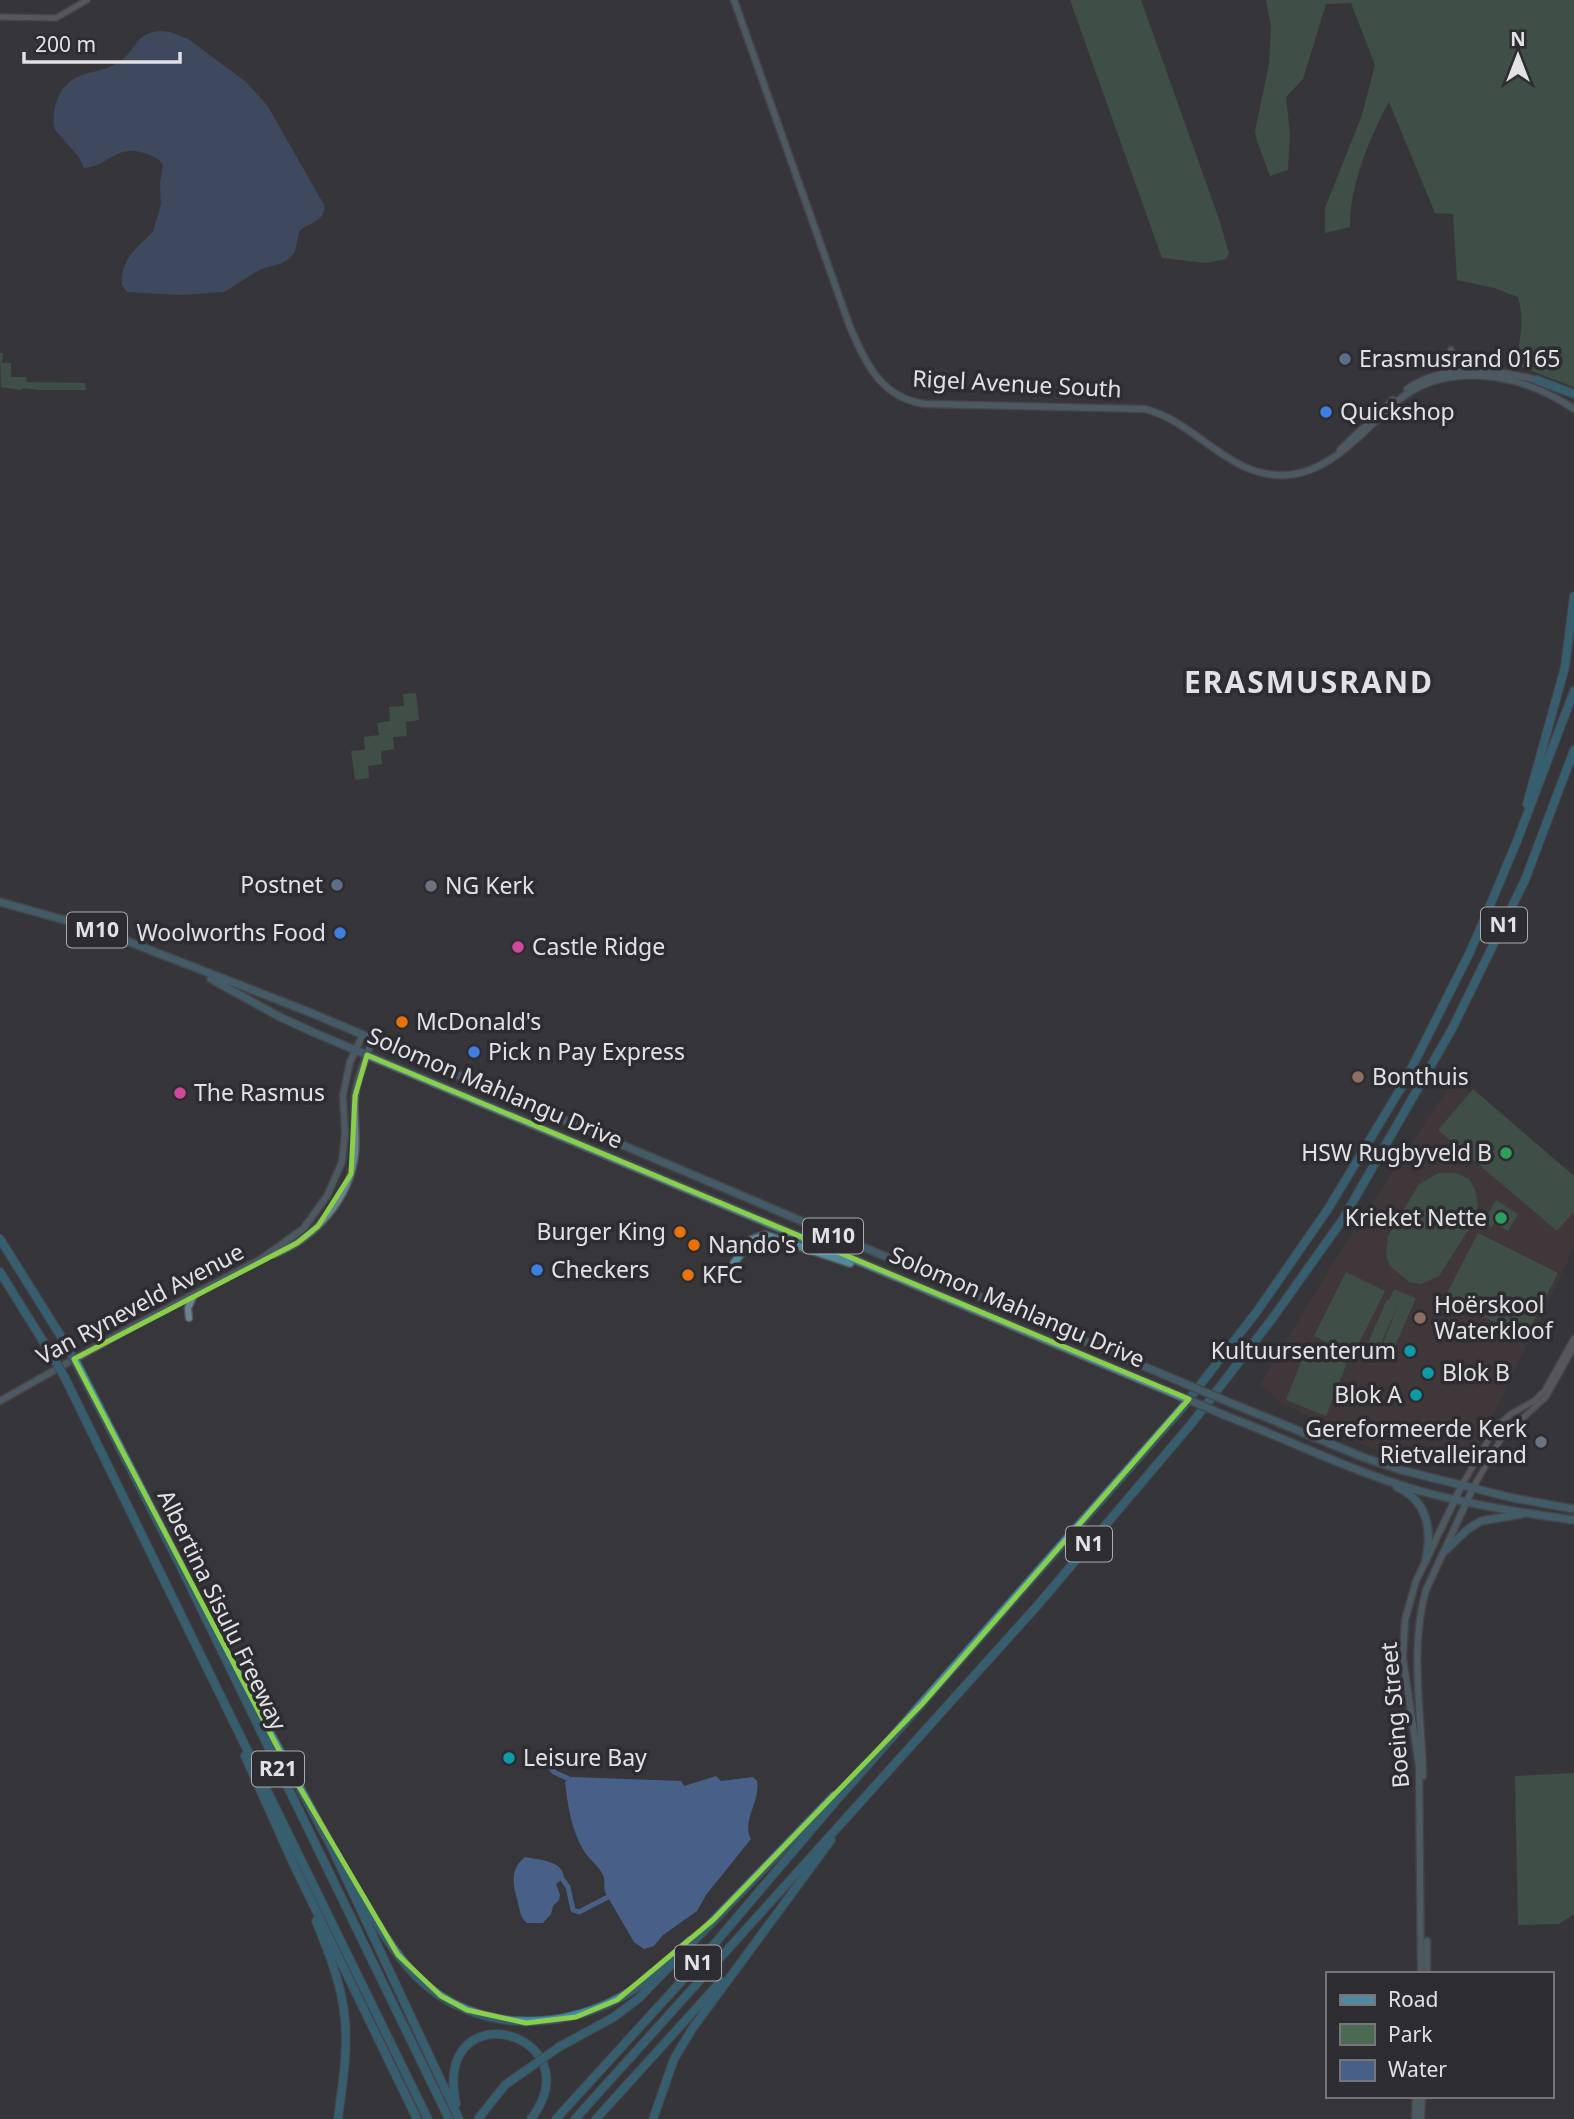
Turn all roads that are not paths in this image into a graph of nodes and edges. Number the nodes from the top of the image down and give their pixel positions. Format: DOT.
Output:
graph roads {
  1 [pos="88,0"];
  2 [pos="734,0"];
  3 [pos="0,16"];
  4 [pos="1451,350"];
  5 [pos="1496,372"];
  6 [pos="1537,380"];
  7 [pos="1574,396"];
  8 [pos="1574,409"];
  9 [pos="1335,455"];
  10 [pos="1574,596"];
  11 [pos="1574,691"];
  12 [pos="1574,750"];
  13 [pos="1574,767"];
  14 [pos="1557,797"];
  15 [pos="1517,841"];
  16 [pos="0,902"];
  17 [pos="192,968"];
  18 [pos="363,1034"];
  19 [pos="373,1038"];
  20 [pos="355,1050"];
  21 [pos="368,1055"];
  22 [pos="0,1239"];
  23 [pos="261,1259"];
  24 [pos="734,1263"];
  25 [pos="0,1272"];
  26 [pos="917,1287"];
  27 [pos="194,1295"];
  28 [pos="189,1318"];
  29 [pos="1574,1338"];
  30 [pos="1574,1347"];
  31 [pos="0,1401"];
  32 [pos="1354,1468"];
  33 [pos="1462,1485"];
  34 [pos="1473,1488"];
  35 [pos="1455,1500"];
  36 [pos="1467,1504"];
  37 [pos="1574,1508"];
  38 [pos="1526,1513"];
  39 [pos="1574,1520"];
  40 [pos="1445,1551"];
  41 [pos="1426,1560"];
  42 [pos="179,1563"];
  43 [pos="159,1569"];
  44 [pos="922,1704"];
  45 [pos="858,1803"];
  46 [pos="330,1842"];
  47 [pos="293,1863"];
  48 [pos="713,1920"];
  49 [pos="757,1938"];
  50 [pos="1424,1972"];
  51 [pos="1424,1972"];
  52 [pos="1416,2098"];
  53 [pos="1422,2098"];
  54 [pos="338,2119"];
  55 [pos="417,2119"];
  56 [pos="428,2119"];
  57 [pos="449,2119"];
  58 [pos="459,2119"];
  59 [pos="478,2119"];
  60 [pos="531,2119"];
  61 [pos="555,2119"];
  62 [pos="575,2119"];
  63 [pos="596,2119"];
  64 [pos="653,2119"];
  65 [pos="1415,2119"];
  66 [pos="1421,2119"];
  1 -- 3 [label="street"];
  2 -- 9 [label="main road, Rigel Avenue South"];
  4 -- 5 [label="main road"];
  5 -- 6 [label="main road, Rigel Avenue South"];
  5 -- 9 [label="main road, Rigel Avenue South"];
  6 -- 7 [label="highway"];
  8 -- 9 [label="main road, Rigel Avenue South"];
  10 -- 15 [label="highway"];
  11 -- 15 [label="highway, N1"];
  12 -- 14 [label="highway, N1"];
  13 -- 14 [label="highway"];
  14 -- 45 [label="highway, N1"];
  15 -- 44 [label="highway, N1"];
  16 -- 17 [label="main road, Solomon Mahlangu Drive / M10"];
  17 -- 18 [label="main road, Solomon Mahlangu Drive / M10"];
  17 -- 20 [label="main road, Solomon Mahlangu Drive / M10"];
  18 -- 19 [label="main road, Solomon Mahlangu Drive / M10"];
  18 -- 20 [label="main road, Van Ryneveld Avenue"];
  19 -- 21 [label="main road, Van Ryneveld Avenue"];
  19 -- 33 [label="main road, Solomon Mahlangu Drive / M10, bridge"];
  20 -- 21 [label="main road, Solomon Mahlangu Drive / M10"];
  20 -- 23 [label="main road, Van Ryneveld Avenue"];
  21 -- 23 [label="main road, Van Ryneveld Avenue"];
  21 -- 26 [label="main road, Solomon Mahlangu Drive / M10"];
  22 -- 42 [label="highway, Albertina Sisulu Freeway / R21, bridge"];
  23 -- 27 [label="main road, Van Ryneveld Avenue"];
  24 -- 26 [label="main road"];
  25 -- 43 [label="highway, Albertina Sisulu Freeway / R21, bridge"];
  26 -- 32 [label="main road, Solomon Mahlangu Drive / M10, bridge"];
  27 -- 28 [label="main road"];
  27 -- 31 [label="main road, Van Ryneveld Avenue"];
  29 -- 33 [label="street, Boeing Street"];
  30 -- 34 [label="street, Boeing Street"];
  32 -- 35 [label="main road, Solomon Mahlangu Drive"];
  32 -- 41 [label="main road"];
  33 -- 34 [label="main road, Solomon Mahlangu Drive"];
  33 -- 35 [label="main road, Boeing Street"];
  34 -- 36 [label="main road, Boeing Street"];
  34 -- 37 [label="main road, Solomon Mahlangu Drive"];
  35 -- 36 [label="main road, Solomon Mahlangu Drive"];
  35 -- 41 [label="main road, Boeing Street"];
  36 -- 38 [label="main road, Solomon Mahlangu Drive"];
  36 -- 40 [label="main road, Boeing Street"];
  38 -- 39 [label="main road, Solomon Mahlangu Drive"];
  38 -- 40 [label="main road"];
  40 -- 51 [label="main road, Boeing Street"];
  41 -- 50 [label="main road, Boeing Street"];
  42 -- 46 [label="highway"];
  42 -- 57 [label="highway, Albertina Sisulu Freeway / R21"];
  43 -- 47 [label="highway"];
  43 -- 56 [label="highway, Albertina Sisulu Freeway / R21"];
  44 -- 48 [label="highway"];
  44 -- 61 [label="highway, N1"];
  45 -- 49 [label="highway"];
  45 -- 62 [label="highway, N1"];
  46 -- 48 [label="highway"];
  46 -- 58 [label="highway"];
  47 -- 54 [label="highway"];
  47 -- 55 [label="highway"];
  48 -- 59 [label="highway, bridge"];
  49 -- 63 [label="highway"];
  49 -- 64 [label="highway"];
  52 -- 65 [label="main road"];
  53 -- 66 [label="main road"];
  58 -- 60 [label="highway"];
}
